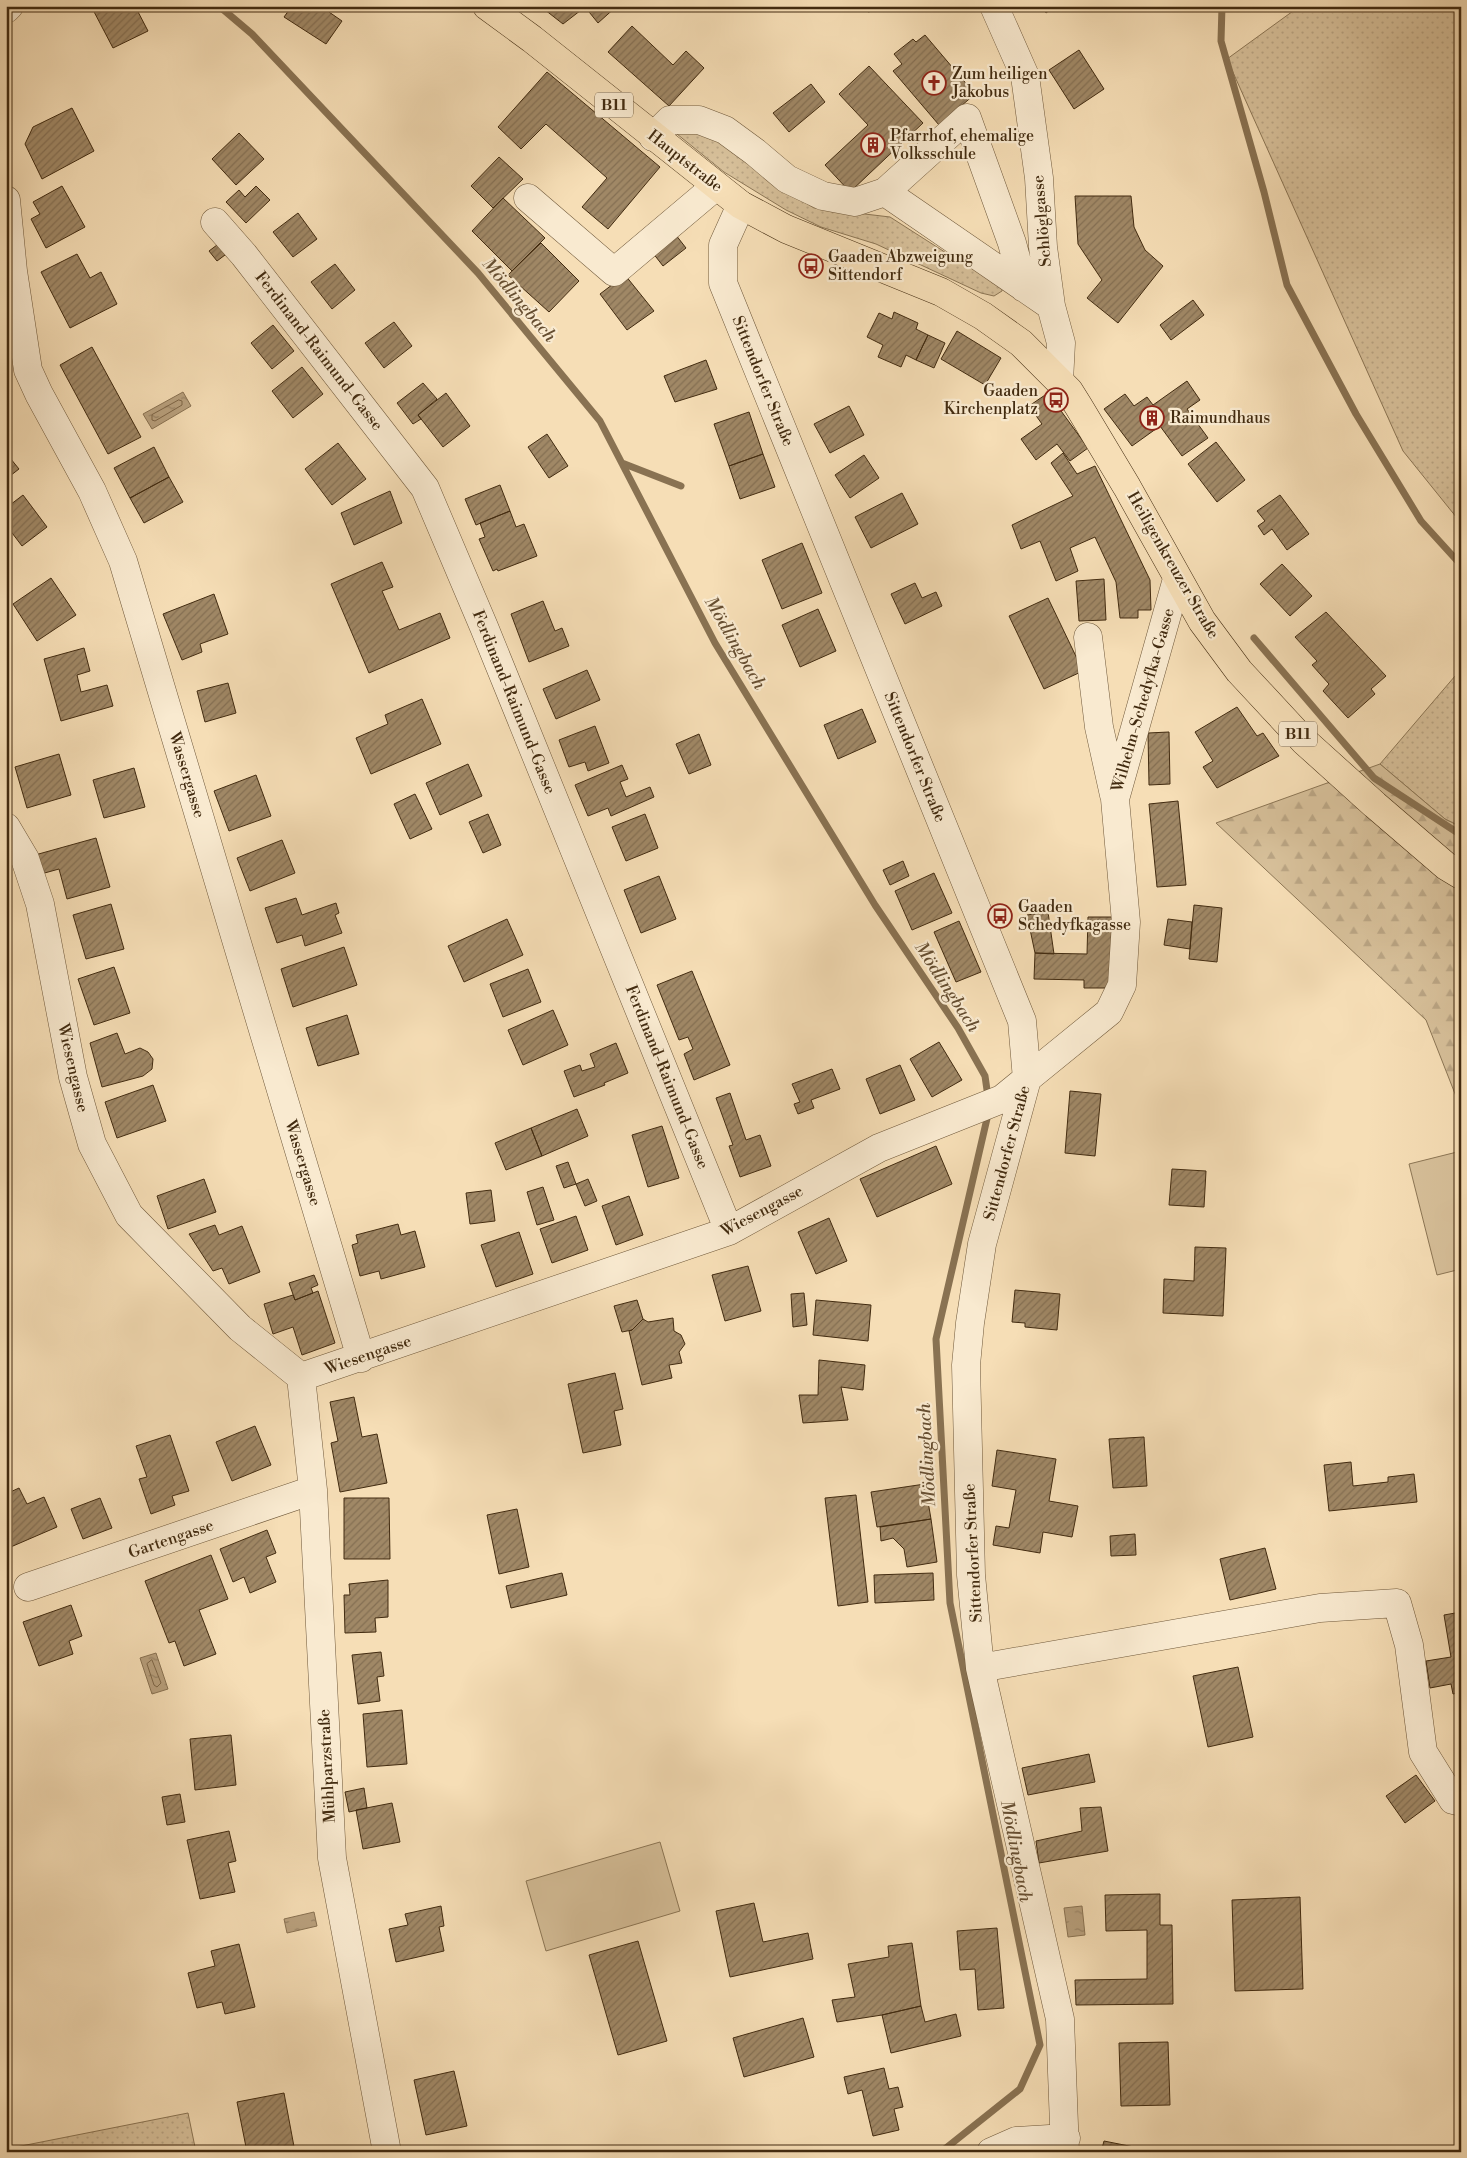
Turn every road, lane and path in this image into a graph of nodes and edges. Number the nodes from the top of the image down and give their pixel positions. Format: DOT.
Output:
graph roads {
  1 [pos="487,6"];
  2 [pos="994,6"];
  3 [pos="653,137"];
  4 [pos="716,186"];
  5 [pos="885,192"];
  6 [pos="528,198"];
  7 [pos="6,200"];
  8 [pos="741,205"];
  9 [pos="215,222"];
  10 [pos="1024,288"];
  11 [pos="1051,306"];
  12 [pos="1058,382"];
  13 [pos="1177,579"];
  14 [pos="1088,637"];
  15 [pos="1118,790"];
  16 [pos="6,827"];
  17 [pos="1461,875"];
  18 [pos="1027,1079"];
  19 [pos="729,1231"];
  20 [pos="361,1358"];
  21 [pos="301,1377"];
  22 [pos="313,1490"];
  23 [pos="28,1587"];
  24 [pos="980,1668"];
  25 [pos="1461,1802"];
  26 [pos="1065,2145"];
  27 [pos="387,2152"];
  28 [pos="990,2152"];
  1 -- 3 [label="main road, Hauptstraße / B11"];
  2 -- 11 [label="street, Schlöglgasse"];
  3 -- 4 [label="main road, Hauptstraße / B11"];
  3 -- 5 [label="street"];
  4 -- 6 [label="street"];
  4 -- 8 [label="main road, Hauptstraße / B11"];
  5 -- 10 [label="street"];
  5 -- 10 [label="street"];
  7 -- 20 [label="street, Wassergasse"];
  8 -- 12 [label="main road, B11"];
  8 -- 18 [label="street, Sittendorfer Straße"];
  9 -- 19 [label="street, Ferdinand-Raimund-Gasse"];
  10 -- 11 [label="street"];
  11 -- 12 [label="street, Schlöglgasse"];
  12 -- 13 [label="main road, Heiligenkreuzer Straße / B11"];
  13 -- 15 [label="street, Wilhelm-Schedyfka-Gasse"];
  13 -- 17 [label="main road, Heiligenkreuzer Straße / B11"];
  14 -- 15 [label="street"];
  15 -- 18 [label="street, Wilhelm-Schedyfka-Gasse"];
  16 -- 21 [label="street, Wiesengasse"];
  18 -- 19 [label="street, Wiesengasse"];
  18 -- 24 [label="street, Sittendorfer Straße"];
  19 -- 20 [label="street, Wiesengasse"];
  20 -- 21 [label="street, Wiesengasse"];
  21 -- 22 [label="street, Mühlparzstraße"];
  22 -- 23 [label="street, Gartengasse"];
  22 -- 27 [label="street, Mühlparzstraße"];
  24 -- 25 [label="street"];
  24 -- 26 [label="street, Sittendorfer Straße"];
  26 -- 28 [label="street"];
}
